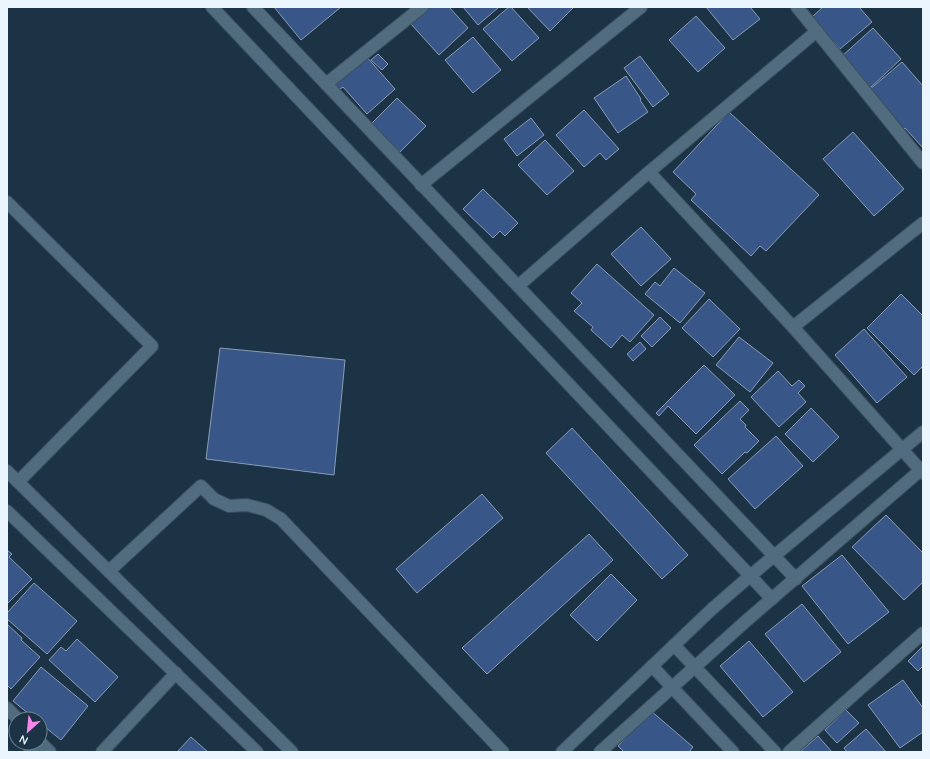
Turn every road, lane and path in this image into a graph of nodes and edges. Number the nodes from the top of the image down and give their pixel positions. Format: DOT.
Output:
graph roads {
  1 [pos="212,7"];
  2 [pos="253,7"];
  3 [pos="422,7"];
  4 [pos="641,7"];
  5 [pos="797,7"];
  6 [pos="817,31"];
  7 [pos="326,84"];
  8 [pos="923,163"];
  9 [pos="649,172"];
  10 [pos="422,185"];
  11 [pos="7,202"];
  12 [pos="923,224"];
  13 [pos="518,286"];
  14 [pos="793,327"];
  15 [pos="923,432"];
  16 [pos="902,449"];
  17 [pos="922,470"];
  18 [pos="7,471"];
  19 [pos="18,482"];
  20 [pos="7,511"];
  21 [pos="774,556"];
  22 [pos="109,572"];
  23 [pos="750,576"];
  24 [pos="796,579"];
  25 [pos="772,599"];
  26 [pos="923,633"];
  27 [pos="674,645"];
  28 [pos="652,666"];
  29 [pos="695,667"];
  30 [pos="176,673"];
  31 [pos="672,688"];
  32 [pos="102,752"];
  33 [pos="257,752"];
  34 [pos="292,752"];
  35 [pos="503,752"];
  36 [pos="562,752"];
  37 [pos="600,752"];
  38 [pos="733,752"];
  39 [pos="775,752"];
  40 [pos="789,752"];
  1 -- 23 [label="street"];
  2 -- 7 [label="street"];
  3 -- 7 [label="street"];
  4 -- 10 [label="street"];
  5 -- 6 [label="street"];
  6 -- 8 [label="street"];
  6 -- 9 [label="street"];
  7 -- 10 [label="street"];
  9 -- 13 [label="street"];
  9 -- 14 [label="street"];
  10 -- 13 [label="street"];
  11 -- 19 [label="street"];
  12 -- 14 [label="street"];
  13 -- 21 [label="street"];
  14 -- 16 [label="street"];
  15 -- 16 [label="street"];
  16 -- 17 [label="street"];
  16 -- 21 [label="street"];
  17 -- 24 [label="street"];
  18 -- 19 [label="street"];
  19 -- 22 [label="street"];
  20 -- 30 [label="street"];
  21 -- 23 [label="street"];
  21 -- 24 [label="street"];
  22 -- 34 [label="street"];
  22 -- 35 [label="street"];
  23 -- 25 [label="street"];
  23 -- 27 [label="street"];
  24 -- 25 [label="street"];
  25 -- 29 [label="street"];
  26 -- 40 [label="street"];
  27 -- 28 [label="street"];
  27 -- 29 [label="street"];
  28 -- 31 [label="street"];
  28 -- 36 [label="street"];
  29 -- 31 [label="street"];
  29 -- 39 [label="street"];
  30 -- 32 [label="street"];
  30 -- 33 [label="street"];
  31 -- 37 [label="street"];
  31 -- 38 [label="street"];
}
